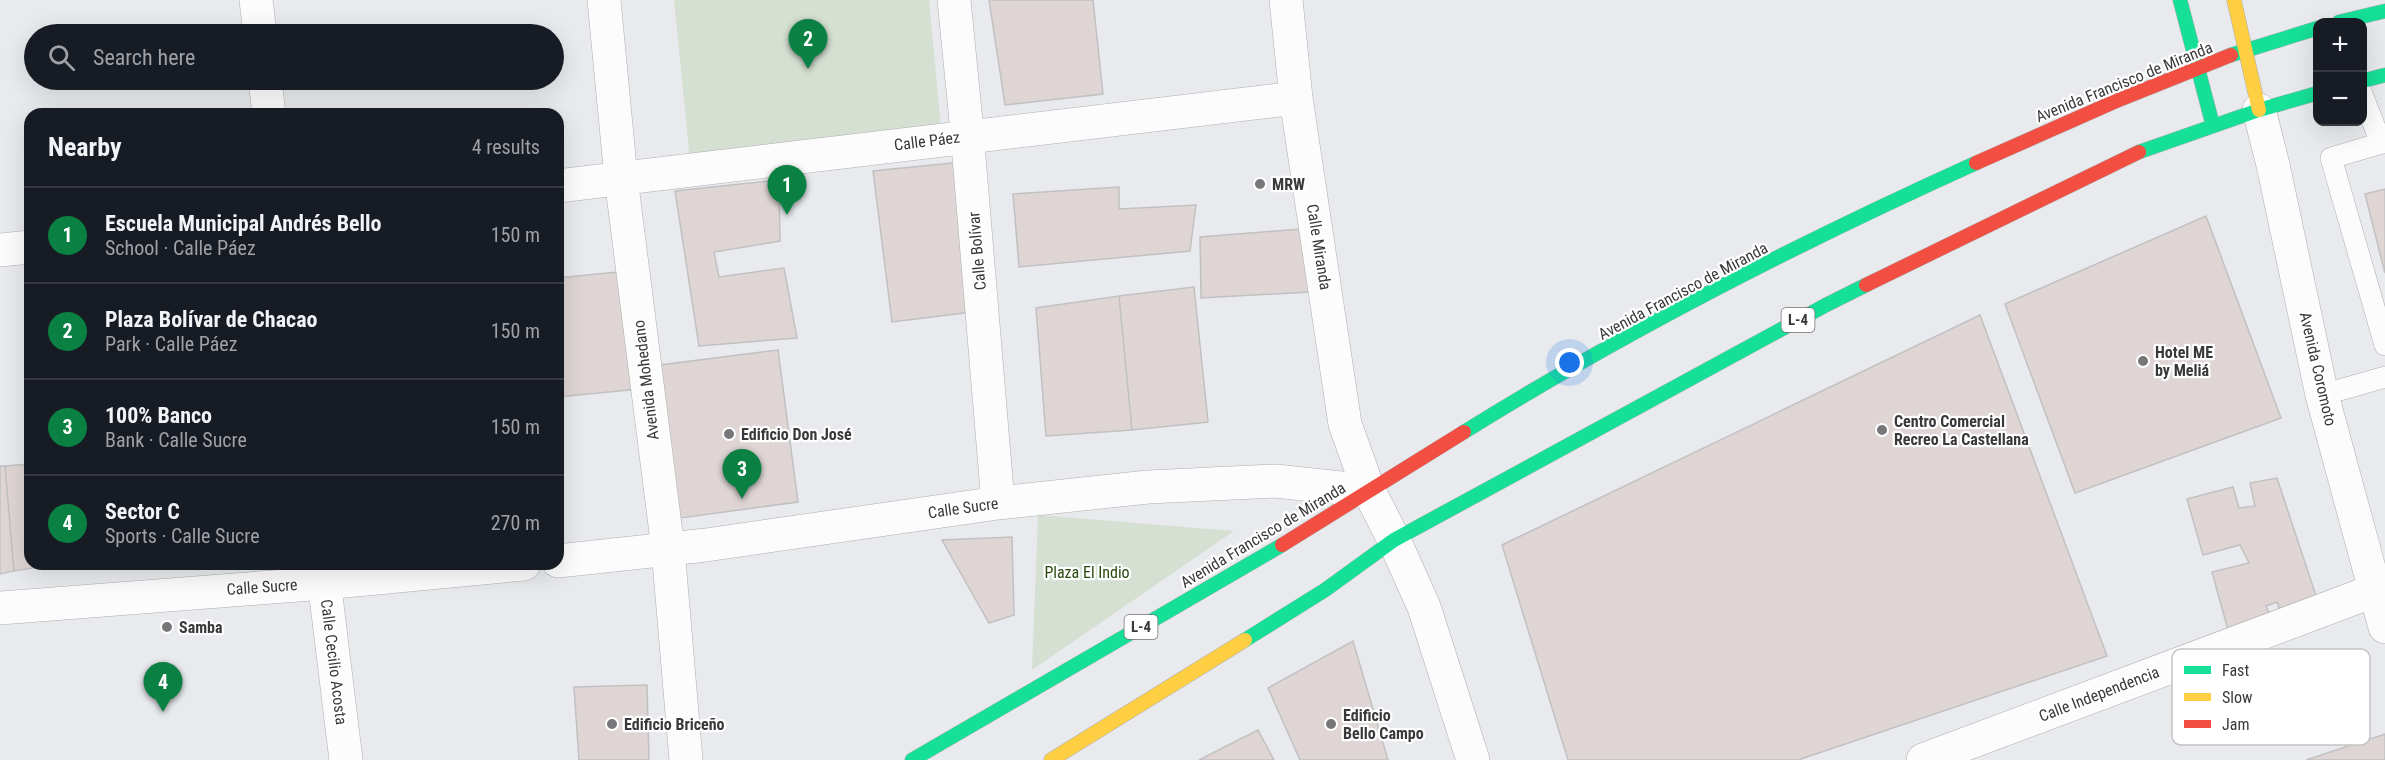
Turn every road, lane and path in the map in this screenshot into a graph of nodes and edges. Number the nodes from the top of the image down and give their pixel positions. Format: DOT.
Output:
graph roads {
  1 [pos="256,0"];
  2 [pos="604,0"];
  3 [pos="954,0"];
  4 [pos="1286,0"];
  5 [pos="2180,0"];
  6 [pos="2234,0"];
  7 [pos="2385,11"];
  8 [pos="2356,18"];
  9 [pos="259,24"];
  10 [pos="2313,29"];
  11 [pos="2244,52"];
  12 [pos="2198,67"];
  13 [pos="2385,75"];
  14 [pos="2367,80"];
  15 [pos="266,90"];
  16 [pos="2313,94"];
  17 [pos="1296,98"];
  18 [pos="2367,106"];
  19 [pos="268,108"];
  20 [pos="2259,110"];
  21 [pos="2214,126"];
  22 [pos="967,136"];
  23 [pos="2383,143"];
  24 [pos="621,178"];
  25 [pos="564,185"];
  26 [pos="24,248"];
  27 [pos="0,250"];
  28 [pos="2385,345"];
  29 [pos="2385,377"];
  30 [pos="2322,395"];
  31 [pos="1369,491"];
  32 [pos="998,502"];
  33 [pos="1394,540"];
  34 [pos="668,549"];
  35 [pos="564,560"];
  36 [pos="390,570"];
  37 [pos="323,573"];
  38 [pos="2376,590"];
  39 [pos="0,608"];
  40 [pos="2385,627"];
  41 [pos="2219,649"];
  42 [pos="2172,667"];
  43 [pos="346,760"];
  44 [pos="686,760"];
  45 [pos="912,760"];
  46 [pos="1051,760"];
  47 [pos="1473,760"];
  48 [pos="1923,760"];
  1 -- 9 [label="street"];
  2 -- 24 [label="street, Avenida Mohedano"];
  3 -- 22 [label="street, Calle Bolívar"];
  4 -- 17 [label="street, Calle Miranda"];
  5 -- 12 [label="main road"];
  6 -- 11 [label="main road"];
  7 -- 8 [label="main road"];
  10 -- 11 [label="main road, Avenida Francisco de Miranda / L-4"];
  11 -- 12 [label="main road, Avenida Francisco de Miranda / L-4"];
  11 -- 20 [label="main road"];
  12 -- 21 [label="main road"];
  12 -- 31 [label="main road, Avenida Francisco de Miranda / L-4"];
  13 -- 14 [label="main road"];
  15 -- 19 [label="street"];
  16 -- 20 [label="main road, L-4"];
  17 -- 22 [label="street, Calle Páez"];
  17 -- 31 [label="street, Calle Miranda"];
  18 -- 23 [label="lane"];
  20 -- 21 [label="main road, L-4"];
  20 -- 30 [label="street, Avenida Coromoto"];
  21 -- 33 [label="main road, L-4"];
  22 -- 24 [label="street, Calle Páez"];
  22 -- 32 [label="street, Calle Bolívar"];
  23 -- 28 [label="lane"];
  24 -- 25 [label="street, Calle Páez"];
  24 -- 34 [label="street, Avenida Mohedano"];
  26 -- 27 [label="street"];
  29 -- 30 [label="lane"];
  30 -- 38 [label="street, Avenida Coromoto"];
  31 -- 32 [label="street, Calle Sucre"];
  31 -- 33 [label="street, Calle Miranda"];
  31 -- 45 [label="main road, Avenida Francisco de Miranda / L-4"];
  32 -- 34 [label="street, Calle Sucre"];
  33 -- 46 [label="main road, L-4"];
  33 -- 47 [label="street, Calle Miranda"];
  34 -- 35 [label="street, Calle Sucre"];
  34 -- 44 [label="street, Avenida Mohedano"];
  36 -- 37 [label="street, Calle Sucre"];
  37 -- 39 [label="street, Calle Sucre"];
  37 -- 43 [label="street, Calle Cecilio Acosta"];
  38 -- 40 [label="street, Avenida Coromoto"];
  38 -- 41 [label="street, Calle Independencia"];
  42 -- 48 [label="street, Calle Independencia"];
}
